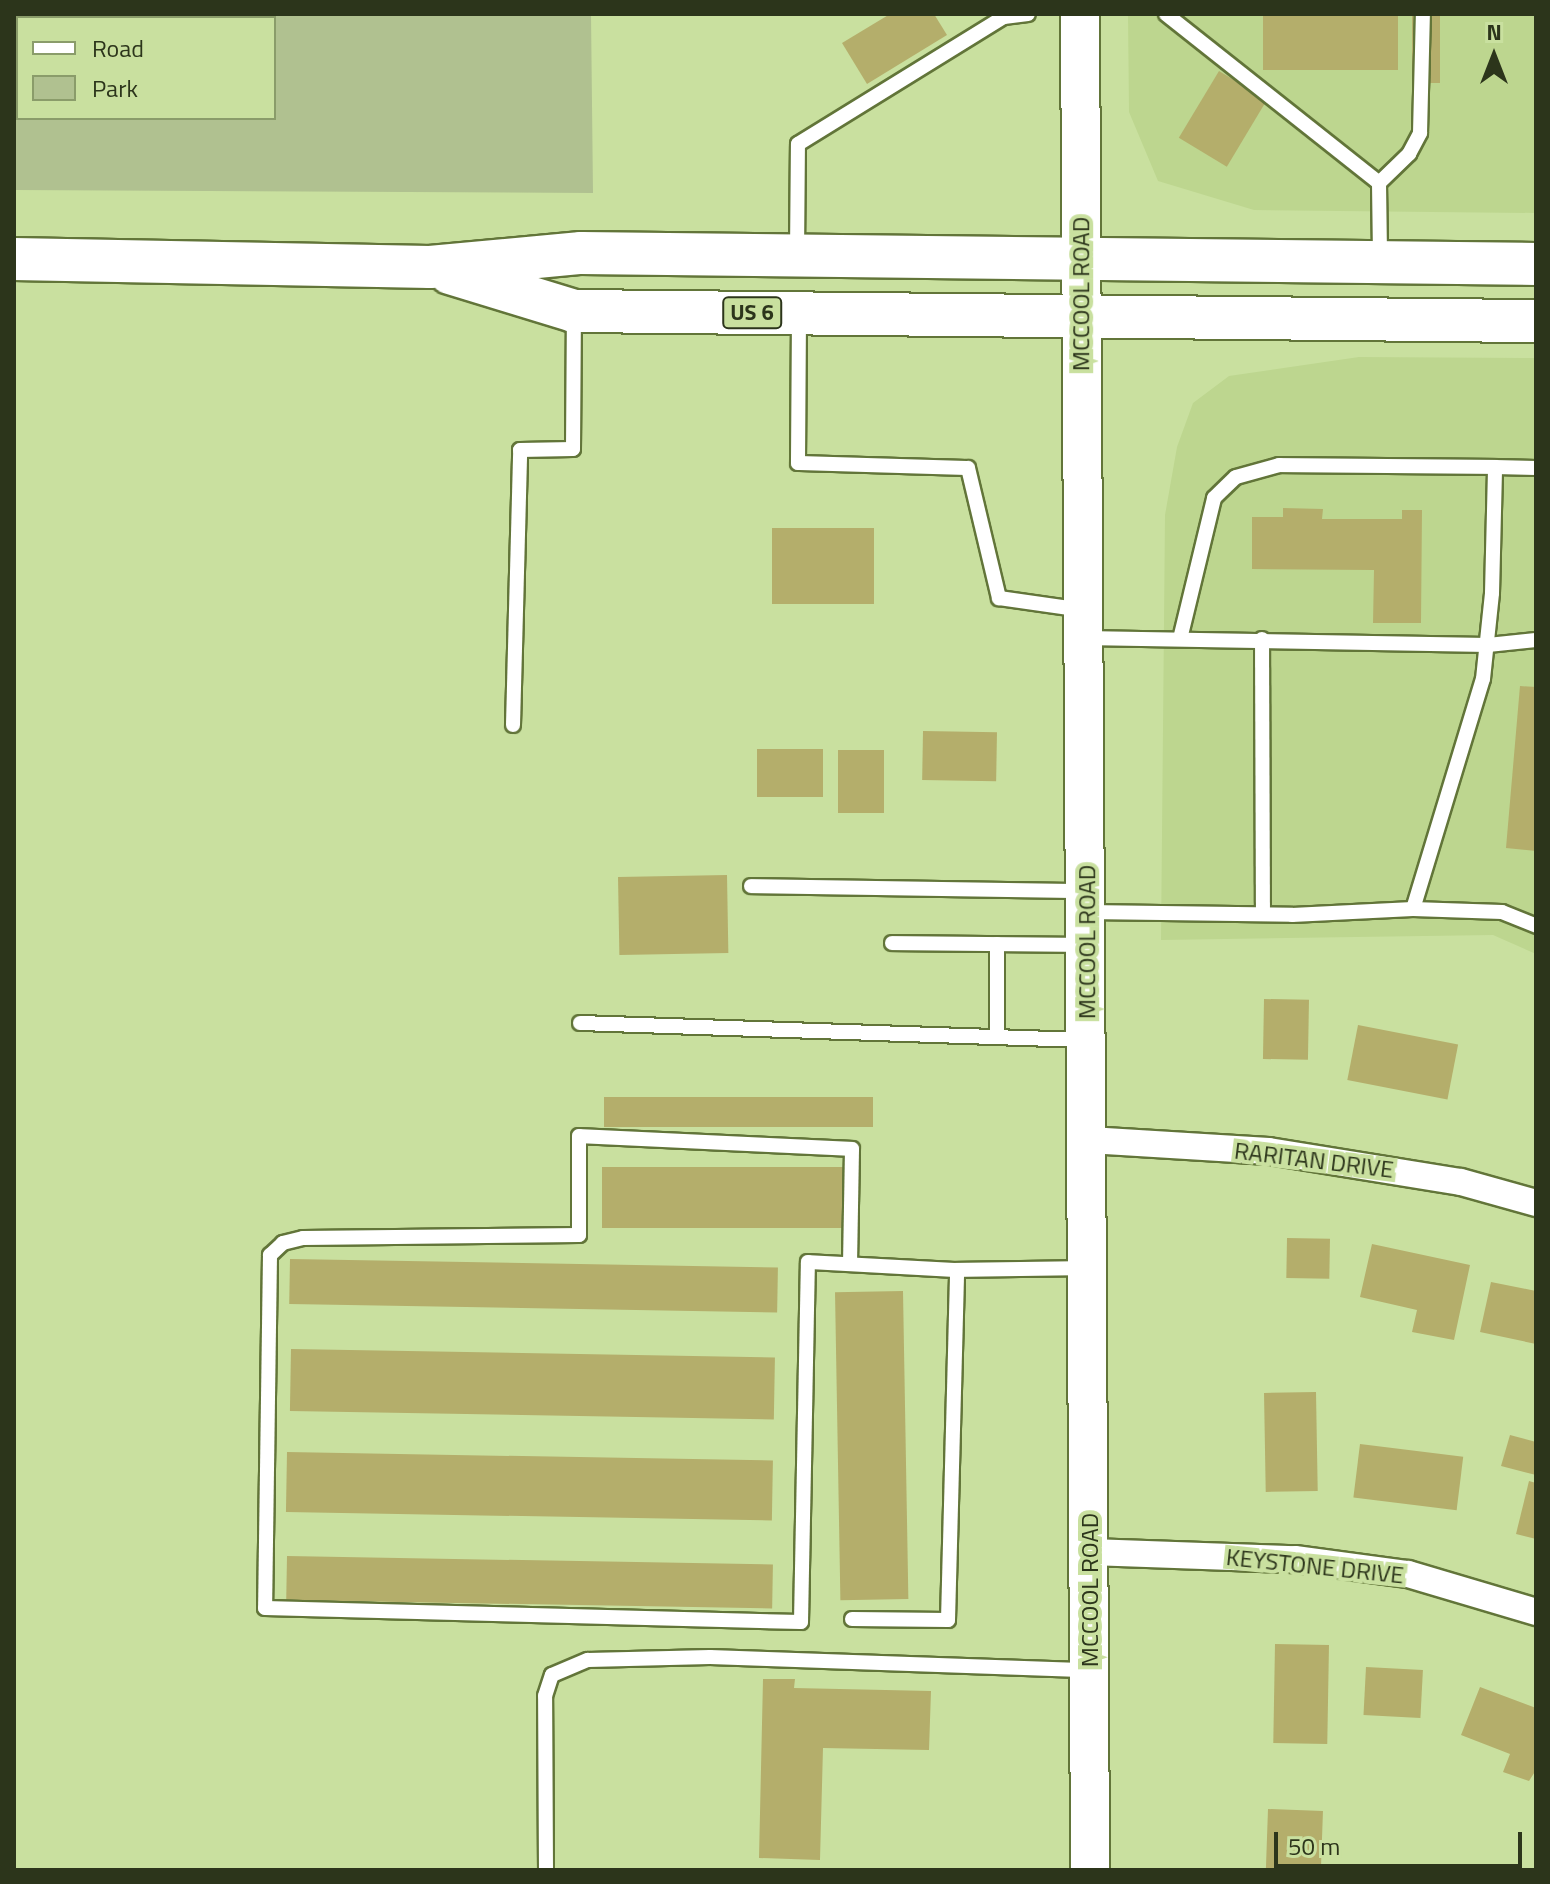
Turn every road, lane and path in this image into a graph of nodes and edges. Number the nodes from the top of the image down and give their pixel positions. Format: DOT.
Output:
graph roads {
  1 [pos="1028,14"];
  2 [pos="1080,14"];
  3 [pos="1166,14"];
  4 [pos="1423,14"];
  5 [pos="1379,183"];
  6 [pos="797,255"];
  7 [pos="14,259"];
  8 [pos="1080,259"];
  9 [pos="1380,263"];
  10 [pos="1536,264"];
  11 [pos="430,267"];
  12 [pos="574,311"];
  13 [pos="799,313"];
  14 [pos="1080,316"];
  15 [pos="1536,321"];
  16 [pos="1495,467"];
  17 [pos="1536,468"];
  18 [pos="1084,624"];
  19 [pos="1180,639"];
  20 [pos="1262,639"];
  21 [pos="1536,640"];
  22 [pos="1488,645"];
  23 [pos="513,725"];
  24 [pos="751,886"];
  25 [pos="1413,909"];
  26 [pos="1263,914"];
  27 [pos="1086,916"];
  28 [pos="1536,926"];
  29 [pos="892,943"];
  30 [pos="997,944"];
  31 [pos="580,1023"];
  32 [pos="997,1036"];
  33 [pos="1088,1040"];
  34 [pos="1089,1140"];
  35 [pos="1536,1203"];
  36 [pos="850,1264"];
  37 [pos="1089,1267"];
  38 [pos="957,1270"];
  39 [pos="1090,1552"];
  40 [pos="1536,1612"];
  41 [pos="852,1619"];
  42 [pos="1090,1670"];
  43 [pos="546,1870"];
  44 [pos="1090,1870"];
  1 -- 6 [label="lane"];
  2 -- 8 [label="street, MCCOOL ROAD"];
  3 -- 5 [label="lane"];
  4 -- 5 [label="lane"];
  5 -- 9 [label="lane"];
  6 -- 8 [label="main road, US 6"];
  6 -- 11 [label="main road, US 6"];
  7 -- 11 [label="main road, US 6"];
  8 -- 9 [label="main road, US 6"];
  8 -- 14 [label="street, MCCOOL ROAD"];
  9 -- 10 [label="main road, US 6"];
  11 -- 12 [label="main road, US 6"];
  12 -- 13 [label="main road, US 6"];
  12 -- 23 [label="lane"];
  13 -- 14 [label="main road, US 6"];
  13 -- 18 [label="lane"];
  14 -- 15 [label="main road, US 6"];
  14 -- 18 [label="street, MCCOOL ROAD"];
  16 -- 17 [label="lane"];
  16 -- 19 [label="lane"];
  16 -- 22 [label="lane"];
  18 -- 19 [label="lane"];
  18 -- 27 [label="street, MCCOOL ROAD"];
  19 -- 20 [label="lane"];
  20 -- 22 [label="lane"];
  20 -- 26 [label="lane"];
  21 -- 22 [label="lane"];
  22 -- 25 [label="lane"];
  24 -- 27 [label="lane"];
  25 -- 26 [label="lane"];
  25 -- 28 [label="lane"];
  26 -- 27 [label="lane"];
  27 -- 30 [label="lane"];
  27 -- 33 [label="street, MCCOOL ROAD"];
  29 -- 30 [label="lane"];
  30 -- 32 [label="lane"];
  31 -- 32 [label="lane"];
  32 -- 33 [label="lane"];
  33 -- 34 [label="street, MCCOOL ROAD"];
  34 -- 35 [label="street, RARITAN DRIVE"];
  34 -- 37 [label="street, MCCOOL ROAD"];
  36 -- 36 [label="lane"];
  36 -- 38 [label="lane"];
  37 -- 38 [label="lane"];
  37 -- 39 [label="street, MCCOOL ROAD"];
  38 -- 41 [label="lane"];
  39 -- 40 [label="street, KEYSTONE DRIVE"];
  39 -- 42 [label="street, MCCOOL ROAD"];
  42 -- 43 [label="lane"];
  42 -- 44 [label="street, MCCOOL ROAD"];
}
